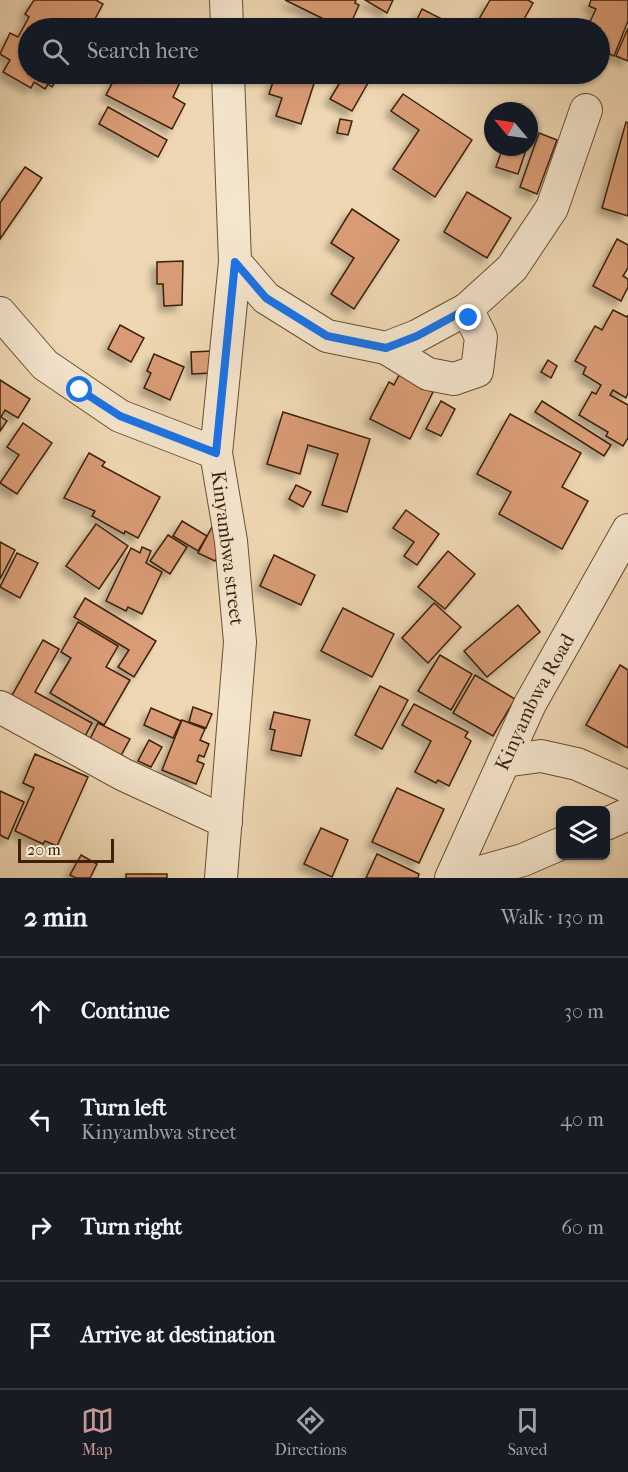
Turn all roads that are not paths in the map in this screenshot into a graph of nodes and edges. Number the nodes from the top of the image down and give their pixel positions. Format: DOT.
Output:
graph roads {
  1 [pos="226,0"];
  2 [pos="227,18"];
  3 [pos="228,84"];
  4 [pos="586,110"];
  5 [pos="235,262"];
  6 [pos="467,309"];
  7 [pos="0,314"];
  8 [pos="386,348"];
  9 [pos="216,453"];
  10 [pos="628,531"];
  11 [pos="0,707"];
  12 [pos="504,761"];
  13 [pos="628,787"];
  14 [pos="628,814"];
  15 [pos="226,822"];
  16 [pos="610,822"];
  17 [pos="556,846"];
  18 [pos="220,878"];
  19 [pos="451,878"];
  20 [pos="459,878"];
  1 -- 2 [label="street"];
  3 -- 5 [label="street, Kinyambwa street"];
  4 -- 6 [label="street"];
  5 -- 8 [label="street"];
  5 -- 9 [label="street, Kinyambwa street"];
  6 -- 8 [label="street"];
  6 -- 8 [label="street"];
  7 -- 9 [label="street"];
  9 -- 15 [label="street, Kinyambwa street"];
  10 -- 12 [label="street, Kinyambwa Road"];
  11 -- 15 [label="street"];
  12 -- 13 [label="street"];
  12 -- 19 [label="street, Kinyambwa Road"];
  14 -- 16 [label="street"];
  15 -- 18 [label="street, Kinyambwa street"];
  17 -- 20 [label="street"];
}
